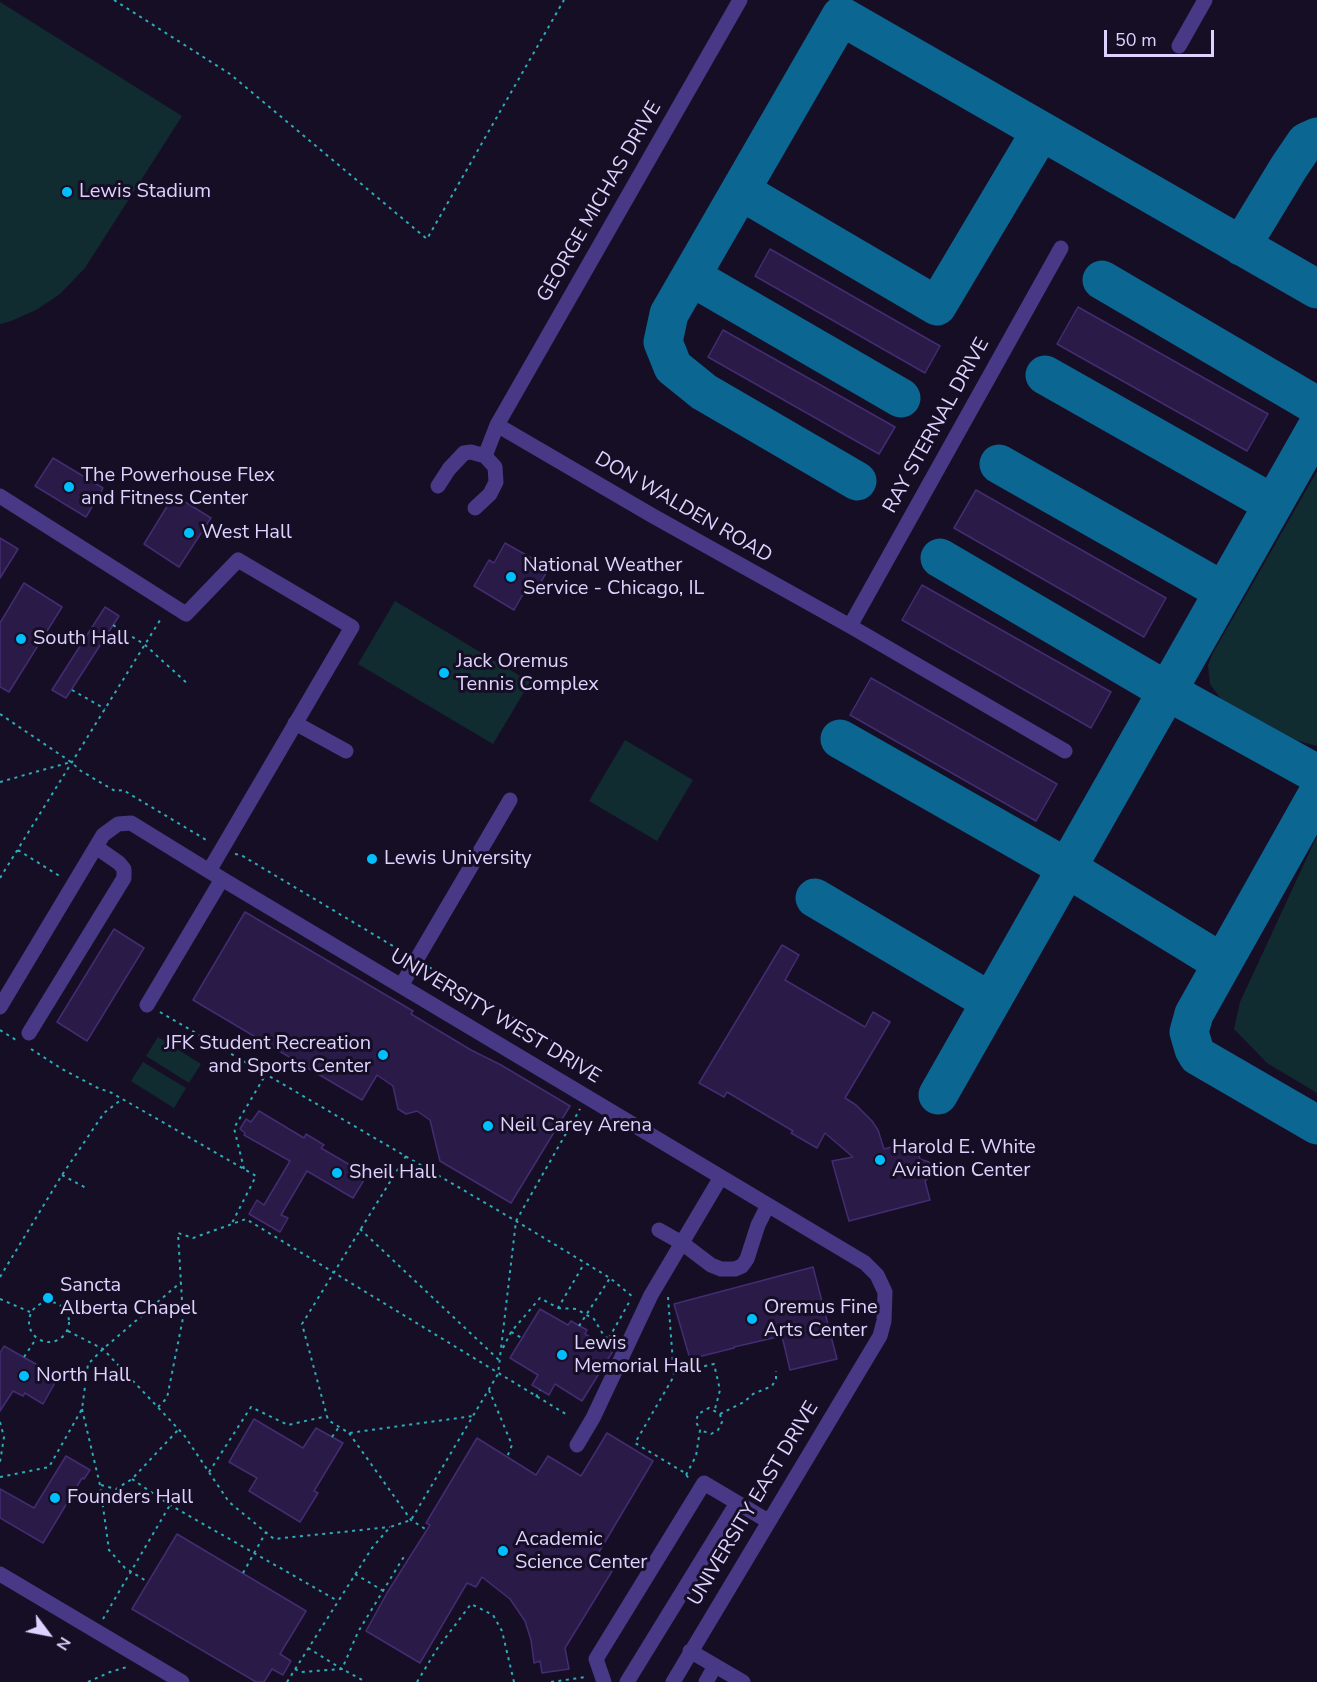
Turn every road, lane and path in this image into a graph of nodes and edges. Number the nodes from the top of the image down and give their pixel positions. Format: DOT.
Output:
graph roads {
  1 [pos="114,0"];
  2 [pos="564,0"];
  3 [pos="740,0"];
  4 [pos="1205,0"];
  5 [pos="1179,46"];
  6 [pos="1061,248"];
  7 [pos="497,425"];
  8 [pos="485,456"];
  9 [pos="438,486"];
  10 [pos="0,496"];
  11 [pos="475,508"];
  12 [pos="170,604"];
  13 [pos="113,625"];
  14 [pos="850,626"];
  15 [pos="144,644"];
  16 [pos="189,686"];
  17 [pos="72,690"];
  18 [pos="105,709"];
  19 [pos="0,714"];
  20 [pos="295,723"];
  21 [pos="346,751"];
  22 [pos="1065,751"];
  23 [pos="71,762"];
  24 [pos="0,782"];
  25 [pos="510,800"];
  26 [pos="100,841"];
  27 [pos="221,848"];
  28 [pos="18,850"];
  29 [pos="241,855"];
  30 [pos="215,875"];
  31 [pos="0,878"];
  32 [pos="74,884"];
  33 [pos="401,986"];
  34 [pos="147,1005"];
  35 [pos="0,1007"];
  36 [pos="0,1030"];
  37 [pos="25,1040"];
  38 [pos="602,1071"];
  39 [pos="266,1074"];
  40 [pos="587,1097"];
  41 [pos="122,1099"];
  42 [pos="406,1156"];
  43 [pos="244,1169"];
  44 [pos="62,1175"];
  45 [pos="721,1178"];
  46 [pos="86,1188"];
  47 [pos="768,1205"];
  48 [pos="516,1221"];
  49 [pos="231,1225"];
  50 [pos="360,1229"];
  51 [pos="659,1230"];
  52 [pos="682,1243"];
  53 [pos="585,1263"];
  54 [pos="865,1263"];
  55 [pos="333,1272"];
  56 [pos="0,1277"];
  57 [pos="610,1278"];
  58 [pos="181,1282"];
  59 [pos="651,1295"];
  60 [pos="633,1297"];
  61 [pos="0,1299"];
  62 [pos="558,1308"];
  63 [pos="31,1313"];
  64 [pos="587,1315"];
  65 [pos="579,1326"];
  66 [pos="68,1331"];
  67 [pos="511,1332"];
  68 [pos="522,1338"];
  69 [pos="609,1338"];
  70 [pos="36,1339"];
  71 [pos="618,1344"];
  72 [pos="103,1349"];
  73 [pos="501,1351"];
  74 [pos="24,1357"];
  75 [pos="500,1361"];
  76 [pos="776,1371"];
  77 [pos="498,1374"];
  78 [pos="674,1374"];
  79 [pos="489,1390"];
  80 [pos="540,1390"];
  81 [pos="536,1397"];
  82 [pos="158,1407"];
  83 [pos="82,1409"];
  84 [pos="715,1409"];
  85 [pos="720,1414"];
  86 [pos="474,1415"];
  87 [pos="327,1416"];
  88 [pos="569,1416"];
  89 [pos="0,1422"];
  90 [pos="339,1427"];
  91 [pos="178,1430"];
  92 [pos="700,1430"];
  93 [pos="349,1433"];
  94 [pos="332,1437"];
  95 [pos="577,1445"];
  96 [pos="507,1458"];
  97 [pos="0,1462"];
  98 [pos="209,1472"];
  99 [pos="686,1475"];
  100 [pos="0,1477"];
  101 [pos="132,1479"];
  102 [pos="690,1482"];
  103 [pos="100,1485"];
  104 [pos="737,1503"];
  105 [pos="170,1505"];
  106 [pos="411,1520"];
  107 [pos="768,1521"];
  108 [pos="390,1527"];
  109 [pos="427,1530"];
  110 [pos="266,1532"];
  111 [pos="254,1554"];
  112 [pos="407,1560"];
  113 [pos="132,1572"];
  114 [pos="243,1573"];
  115 [pos="0,1574"];
  116 [pos="356,1574"];
  117 [pos="147,1582"];
  118 [pos="383,1590"];
  119 [pos="387,1593"];
  120 [pos="338,1601"];
  121 [pos="96,1631"];
  122 [pos="308,1648"];
  123 [pos="690,1651"];
  124 [pos="147,1661"];
  125 [pos="715,1666"];
  126 [pos="342,1668"];
  127 [pos="295,1669"];
  128 [pos="585,1671"];
  129 [pos="161,1677"];
  130 [pos="586,1677"];
  131 [pos="88,1682"];
  132 [pos="182,1682"];
  133 [pos="287,1682"];
  134 [pos="366,1682"];
  135 [pos="417,1682"];
  136 [pos="514,1682"];
  137 [pos="551,1682"];
  138 [pos="587,1682"];
  139 [pos="604,1682"];
  140 [pos="627,1682"];
  141 [pos="673,1682"];
  142 [pos="706,1682"];
  143 [pos="743,1682"];
  1 -- 2 [label="path"];
  3 -- 7 [label="street, GEORGE MICHAS DRIVE"];
  4 -- 5 [label="street"];
  6 -- 14 [label="street, RAY STERNAL DRIVE"];
  7 -- 8 [label="street, GEORGE MICHAS DRIVE"];
  7 -- 14 [label="street, DON WALDEN ROAD"];
  8 -- 9 [label="street"];
  8 -- 11 [label="street"];
  10 -- 12 [label="street"];
  12 -- 15 [label="path"];
  12 -- 20 [label="street"];
  13 -- 15 [label="path"];
  14 -- 22 [label="street, DON WALDEN ROAD"];
  15 -- 16 [label="path"];
  15 -- 18 [label="path"];
  17 -- 18 [label="path"];
  18 -- 23 [label="path"];
  19 -- 23 [label="path"];
  20 -- 21 [label="street"];
  20 -- 27 [label="street"];
  23 -- 24 [label="path"];
  23 -- 27 [label="path"];
  23 -- 28 [label="path"];
  25 -- 33 [label="street"];
  26 -- 30 [label="street, UNIVERSITY WEST DRIVE"];
  26 -- 32 [label="street"];
  26 -- 37 [label="street"];
  27 -- 29 [label="path"];
  27 -- 30 [label="street"];
  28 -- 31 [label="path"];
  28 -- 32 [label="path"];
  30 -- 33 [label="street, UNIVERSITY WEST DRIVE"];
  30 -- 34 [label="street"];
  32 -- 35 [label="street"];
  33 -- 40 [label="street, UNIVERSITY WEST DRIVE"];
  34 -- 39 [label="path"];
  36 -- 37 [label="path"];
  37 -- 41 [label="path"];
  38 -- 40 [label="path"];
  39 -- 42 [label="path"];
  39 -- 43 [label="path"];
  40 -- 45 [label="street, UNIVERSITY WEST DRIVE"];
  40 -- 48 [label="path"];
  41 -- 43 [label="path"];
  41 -- 44 [label="path"];
  42 -- 48 [label="path"];
  42 -- 50 [label="path"];
  43 -- 49 [label="path"];
  44 -- 46 [label="path"];
  44 -- 56 [label="path"];
  45 -- 47 [label="street, UNIVERSITY WEST DRIVE"];
  45 -- 52 [label="street"];
  47 -- 52 [label="street"];
  47 -- 54 [label="street, UNIVERSITY WEST DRIVE"];
  48 -- 53 [label="path"];
  48 -- 73 [label="path"];
  49 -- 55 [label="path"];
  49 -- 58 [label="path"];
  50 -- 55 [label="path"];
  50 -- 75 [label="path"];
  51 -- 52 [label="street"];
  52 -- 59 [label="street"];
  53 -- 57 [label="path"];
  53 -- 62 [label="path"];
  54 -- 107 [label="street, UNIVERSITY EAST DRIVE"];
  55 -- 77 [label="path"];
  55 -- 87 [label="path"];
  57 -- 60 [label="path"];
  57 -- 64 [label="path"];
  58 -- 72 [label="path"];
  58 -- 82 [label="path"];
  59 -- 60 [label="path"];
  59 -- 78 [label="path"];
  59 -- 95 [label="street"];
  60 -- 69 [label="path"];
  61 -- 63 [label="path"];
  62 -- 64 [label="path"];
  62 -- 67 [label="path"];
  63 -- 66 [label="path"];
  63 -- 70 [label="path"];
  64 -- 65 [label="path"];
  64 -- 69 [label="path"];
  66 -- 70 [label="path"];
  66 -- 72 [label="path"];
  67 -- 68 [label="path"];
  67 -- 73 [label="path"];
  69 -- 71 [label="path"];
  70 -- 74 [label="path"];
  72 -- 82 [label="path"];
  72 -- 83 [label="path"];
  73 -- 75 [label="path"];
  75 -- 77 [label="path"];
  76 -- 85 [label="path"];
  77 -- 79 [label="path"];
  77 -- 81 [label="path"];
  78 -- 84 [label="path"];
  78 -- 99 [label="path"];
  79 -- 86 [label="path"];
  79 -- 96 [label="path"];
  80 -- 81 [label="path"];
  81 -- 88 [label="path"];
  82 -- 91 [label="path"];
  83 -- 100 [label="path"];
  83 -- 103 [label="path"];
  84 -- 85 [label="path"];
  84 -- 92 [label="path"];
  85 -- 92 [label="path"];
  86 -- 93 [label="path"];
  86 -- 106 [label="path"];
  87 -- 90 [label="path"];
  87 -- 98 [label="path"];
  89 -- 97 [label="path"];
  90 -- 93 [label="path"];
  90 -- 94 [label="path"];
  91 -- 98 [label="path"];
  91 -- 101 [label="path"];
  92 -- 99 [label="path"];
  93 -- 106 [label="path"];
  98 -- 110 [label="path"];
  99 -- 102 [label="path"];
  101 -- 103 [label="path"];
  101 -- 105 [label="path"];
  103 -- 113 [label="path"];
  104 -- 107 [label="street"];
  104 -- 139 [label="street"];
  104 -- 140 [label="street"];
  105 -- 111 [label="path"];
  105 -- 113 [label="path"];
  106 -- 108 [label="path"];
  106 -- 109 [label="path"];
  107 -- 123 [label="street, UNIVERSITY EAST DRIVE"];
  108 -- 110 [label="path"];
  108 -- 116 [label="path"];
  110 -- 111 [label="path"];
  111 -- 114 [label="path"];
  111 -- 120 [label="path"];
  112 -- 118 [label="path"];
  113 -- 117 [label="path"];
  113 -- 121 [label="path"];
  115 -- 121 [label="street"];
  116 -- 118 [label="path"];
  116 -- 120 [label="path"];
  118 -- 119 [label="path"];
  118 -- 126 [label="path"];
  120 -- 122 [label="path"];
  121 -- 124 [label="street"];
  122 -- 126 [label="path"];
  122 -- 127 [label="path"];
  123 -- 125 [label="street"];
  123 -- 141 [label="street, UNIVERSITY EAST DRIVE"];
  124 -- 129 [label="street"];
  124 -- 131 [label="path"];
  125 -- 142 [label="street"];
  125 -- 143 [label="street"];
  126 -- 127 [label="path"];
  126 -- 134 [label="path"];
  127 -- 133 [label="path"];
  128 -- 130 [label="path"];
  129 -- 132 [label="street"];
  130 -- 137 [label="path"];
  130 -- 138 [label="path"];
  135 -- 136 [label="path"];
}
